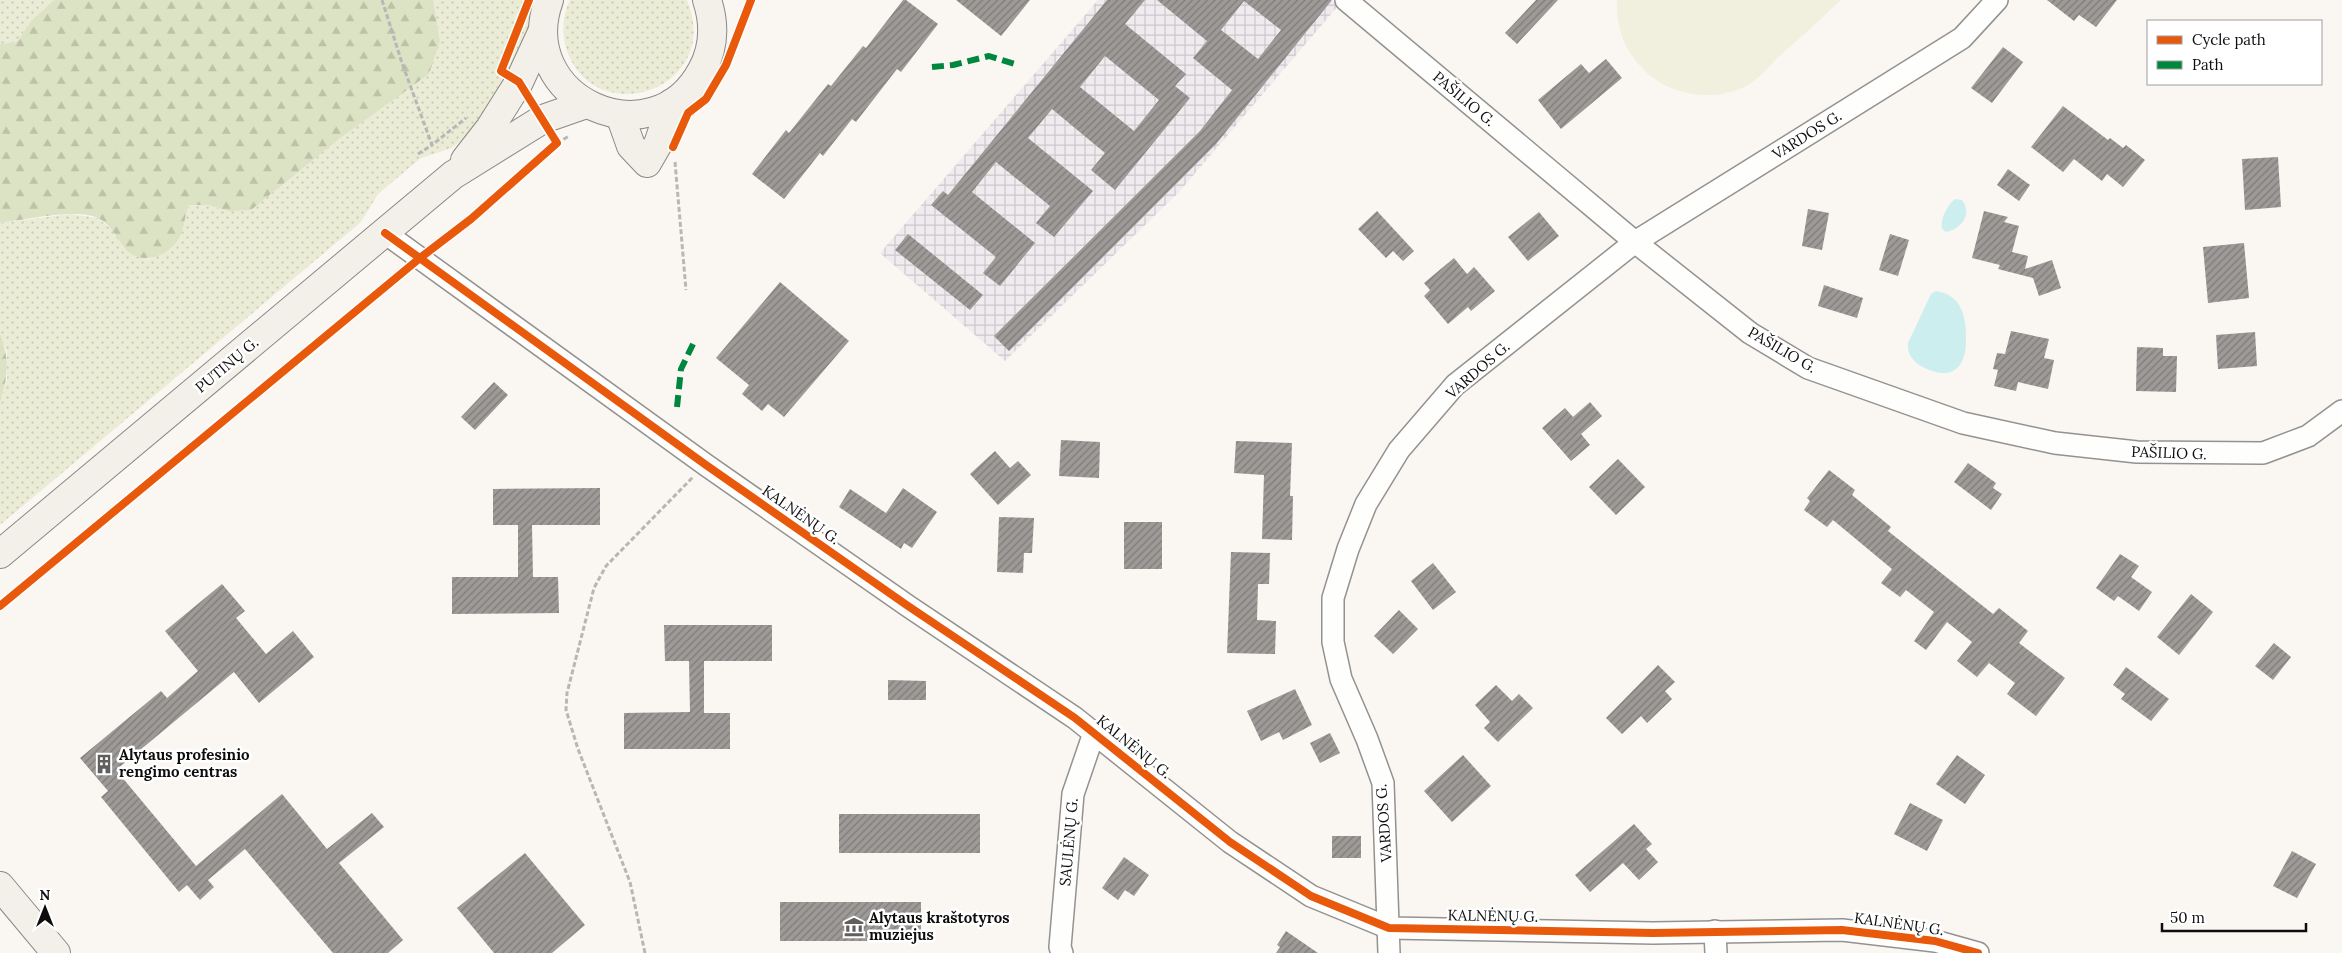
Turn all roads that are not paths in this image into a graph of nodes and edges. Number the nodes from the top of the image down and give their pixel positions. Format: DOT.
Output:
graph roads {
  1 [pos="549,0"];
  2 [pos="707,0"];
  3 [pos="728,0"];
  4 [pos="1346,0"];
  5 [pos="1998,0"];
  6 [pos="543,30"];
  7 [pos="712,44"];
  8 [pos="672,103"];
  9 [pos="586,104"];
  10 [pos="620,115"];
  11 [pos="453,175"];
  12 [pos="385,233"];
  13 [pos="1635,242"];
  14 [pos="2342,411"];
  15 [pos="0,554"];
  16 [pos="1094,734"];
  17 [pos="0,886"];
  18 [pos="1389,928"];
  19 [pos="1715,932"];
  20 [pos="56,953"];
  21 [pos="1062,953"];
  22 [pos="1389,953"];
  23 [pos="1716,953"];
  24 [pos="1978,953"];
  1 -- 6 [label="main road"];
  2 -- 7 [label="main road"];
  3 -- 7 [label="main road"];
  4 -- 13 [label="street, PAŠILIO G."];
  5 -- 13 [label="street, VARDOS G."];
  6 -- 9 [label="main road"];
  6 -- 11 [label="main road, PUTINŲ G."];
  7 -- 8 [label="main road"];
  8 -- 10 [label="main road"];
  8 -- 10 [label="main road"];
  9 -- 10 [label="main road"];
  9 -- 11 [label="main road, PUTINŲ G."];
  11 -- 12 [label="main road, PUTINŲ G."];
  12 -- 15 [label="main road, PUTINŲ G."];
  12 -- 16 [label="street, KALNĖNŲ G."];
  13 -- 14 [label="street, PAŠILIO G."];
  13 -- 18 [label="street, VARDOS G."];
  16 -- 18 [label="street, KALNĖNŲ G."];
  16 -- 21 [label="street, SAULĖNŲ G."];
  17 -- 20 [label="main road"];
  18 -- 19 [label="street, KALNĖNŲ G."];
  18 -- 22 [label="street, VARDOS G."];
  19 -- 23 [label="street"];
  19 -- 24 [label="street, KALNĖNŲ G."];
}
